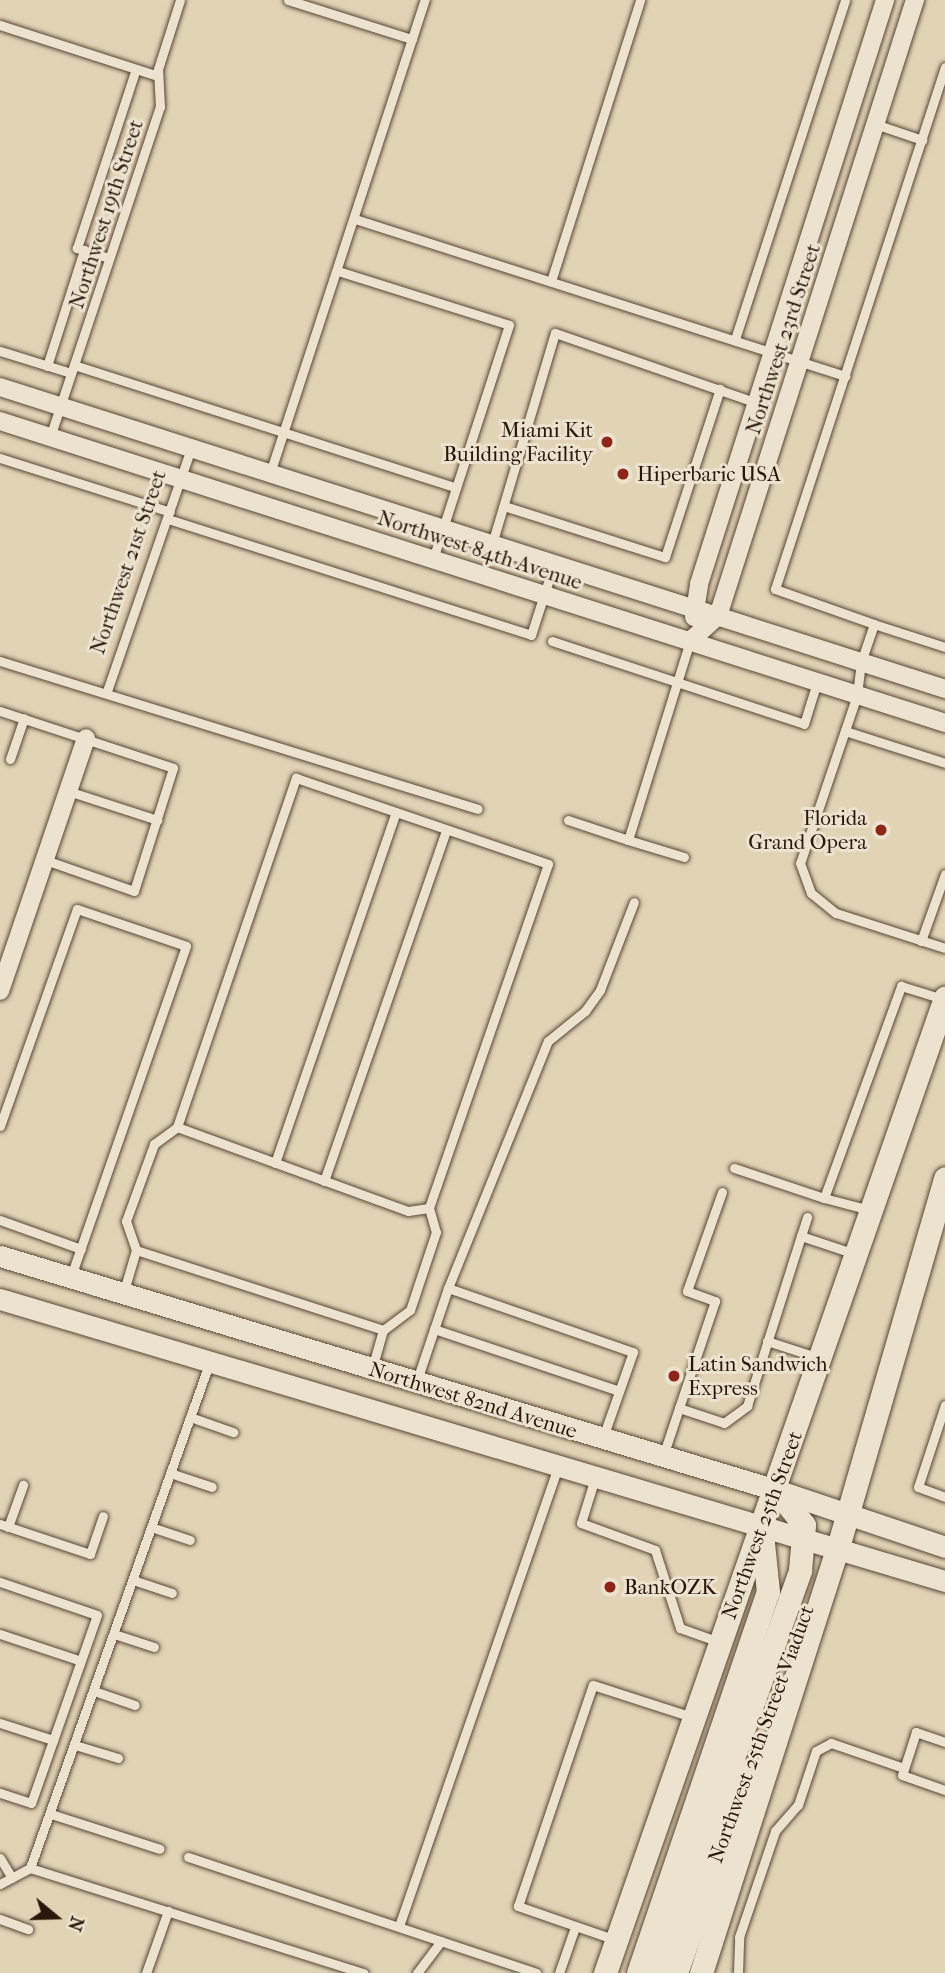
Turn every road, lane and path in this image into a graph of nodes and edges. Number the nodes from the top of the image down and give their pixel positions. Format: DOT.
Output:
graph roads {
  1 [pos="180,0"];
  2 [pos="288,0"];
  3 [pos="425,0"];
  4 [pos="640,0"];
  5 [pos="845,0"];
  6 [pos="885,0"];
  7 [pos="915,0"];
  8 [pos="0,25"];
  9 [pos="412,39"];
  10 [pos="945,67"];
  11 [pos="136,69"];
  12 [pos="159,76"];
  13 [pos="875,124"];
  14 [pos="922,140"];
  15 [pos="355,219"];
  16 [pos="85,250"];
  17 [pos="109,258"];
  18 [pos="338,271"];
  19 [pos="551,281"];
  20 [pos="735,339"];
  21 [pos="0,351"];
  22 [pos="773,352"];
  23 [pos="800,360"];
  24 [pos="47,366"];
  25 [pos="73,369"];
  26 [pos="845,376"];
  27 [pos="0,387"];
  28 [pos="720,389"];
  29 [pos="757,403"];
  30 [pos="60,406"];
  31 [pos="0,421"];
  32 [pos="283,432"];
  33 [pos="50,437"];
  34 [pos="191,447"];
  35 [pos="0,458"];
  36 [pos="270,472"];
  37 [pos="181,479"];
  38 [pos="456,488"];
  39 [pos="504,506"];
  40 [pos="169,515"];
  41 [pos="443,528"];
  42 [pos="492,544"];
  43 [pos="433,559"];
  44 [pos="554,564"];
  45 [pos="544,594"];
  46 [pos="695,608"];
  47 [pos="718,616"];
  48 [pos="874,624"];
  49 [pos="552,640"];
  50 [pos="690,641"];
  51 [pos="945,647"];
  52 [pos="0,661"];
  53 [pos="861,662"];
  54 [pos="678,682"];
  55 [pos="817,682"];
  56 [pos="945,689"];
  57 [pos="107,691"];
  58 [pos="856,695"];
  59 [pos="0,711"];
  60 [pos="24,718"];
  61 [pos="945,723"];
  62 [pos="845,732"];
  63 [pos="86,738"];
  64 [pos="10,760"];
  65 [pos="945,763"];
  66 [pos="68,791"];
  67 [pos="478,809"];
  68 [pos="396,813"];
  69 [pos="157,820"];
  70 [pos="568,820"];
  71 [pos="446,830"];
  72 [pos="628,840"];
  73 [pos="684,858"];
  74 [pos="45,860"];
  75 [pos="945,874"];
  76 [pos="634,902"];
  77 [pos="921,941"];
  78 [pos="945,948"];
  79 [pos="4,965"];
  80 [pos="0,991"];
  81 [pos="945,999"];
  82 [pos="0,1126"];
  83 [pos="177,1127"];
  84 [pos="275,1163"];
  85 [pos="734,1168"];
  86 [pos="945,1178"];
  87 [pos="324,1181"];
  88 [pos="722,1192"];
  89 [pos="824,1198"];
  90 [pos="429,1208"];
  91 [pos="872,1210"];
  92 [pos="807,1217"];
  93 [pos="0,1220"];
  94 [pos="801,1236"];
  95 [pos="81,1249"];
  96 [pos="136,1250"];
  97 [pos="857,1255"];
  98 [pos="0,1256"];
  99 [pos="71,1279"];
  100 [pos="448,1288"];
  101 [pos="122,1296"];
  102 [pos="0,1298"];
  103 [pos="434,1329"];
  104 [pos="383,1331"];
  105 [pos="767,1341"];
  106 [pos="821,1358"];
  107 [pos="210,1361"];
  108 [pos="372,1370"];
  109 [pos="416,1383"];
  110 [pos="619,1391"];
  111 [pos="945,1405"];
  112 [pos="360,1407"];
  113 [pos="679,1408"];
  114 [pos="190,1417"];
  115 [pos="233,1432"];
  116 [pos="602,1438"];
  117 [pos="663,1456"];
  118 [pos="558,1467"];
  119 [pos="170,1473"];
  120 [pos="595,1478"];
  121 [pos="23,1485"];
  122 [pos="212,1487"];
  123 [pos="776,1490"];
  124 [pos="945,1497"];
  125 [pos="848,1514"];
  126 [pos="103,1516"];
  127 [pos="4,1525"];
  128 [pos="151,1527"];
  129 [pos="761,1527"];
  130 [pos="805,1539"];
  131 [pos="190,1540"];
  132 [pos="838,1547"];
  133 [pos="945,1547"];
  134 [pos="133,1580"];
  135 [pos="0,1581"];
  136 [pos="945,1581"];
  137 [pos="172,1593"];
  138 [pos="0,1633"];
  139 [pos="114,1634"];
  140 [pos="720,1642"];
  141 [pos="154,1647"];
  142 [pos="81,1661"];
  143 [pos="94,1691"];
  144 [pos="135,1705"];
  145 [pos="694,1718"];
  146 [pos="0,1723"];
  147 [pos="53,1740"];
  148 [pos="945,1742"];
  149 [pos="75,1745"];
  150 [pos="118,1758"];
  151 [pos="904,1768"];
  152 [pos="726,1787"];
  153 [pos="945,1790"];
  154 [pos="0,1793"];
  155 [pos="51,1814"];
  156 [pos="725,1834"];
  157 [pos="160,1849"];
  158 [pos="188,1857"];
  159 [pos="0,1858"];
  160 [pos="30,1868"];
  161 [pos="12,1878"];
  162 [pos="0,1884"];
  163 [pos="168,1911"];
  164 [pos="0,1920"];
  165 [pos="399,1926"];
  166 [pos="575,1927"];
  167 [pos="28,1929"];
  168 [pos="617,1940"];
  169 [pos="441,1941"];
  170 [pos="146,1973"];
  171 [pos="364,1973"];
  172 [pos="417,1973"];
  173 [pos="537,1973"];
  174 [pos="559,1973"];
  175 [pos="605,1973"];
  176 [pos="638,1973"];
  177 [pos="656,1973"];
  178 [pos="677,1973"];
  179 [pos="701,1973"];
  180 [pos="738,1973"];
  1 -- 12 [label="lane, Northwest 19th Street"];
  2 -- 9 [label="lane"];
  3 -- 9 [label="lane"];
  4 -- 19 [label="lane"];
  5 -- 20 [label="lane"];
  6 -- 22 [label="street, Northwest 23rd Street"];
  7 -- 13 [label="street, Northwest 23rd Street"];
  8 -- 11 [label="lane"];
  9 -- 15 [label="lane"];
  10 -- 14 [label="lane"];
  11 -- 12 [label="lane"];
  11 -- 16 [label="lane"];
  12 -- 17 [label="lane, Northwest 19th Street"];
  13 -- 14 [label="lane"];
  13 -- 23 [label="street, Northwest 23rd Street"];
  14 -- 26 [label="lane"];
  15 -- 18 [label="lane"];
  15 -- 19 [label="lane"];
  16 -- 17 [label="lane"];
  16 -- 24 [label="lane"];
  17 -- 25 [label="lane, Northwest 19th Street"];
  18 -- 32 [label="lane"];
  18 -- 38 [label="lane"];
  19 -- 20 [label="lane"];
  20 -- 22 [label="lane"];
  21 -- 24 [label="lane"];
  22 -- 23 [label="lane"];
  22 -- 29 [label="street, Northwest 23rd Street"];
  23 -- 26 [label="lane"];
  23 -- 47 [label="street, Northwest 23rd Street"];
  24 -- 25 [label="lane"];
  25 -- 30 [label="lane, Northwest 19th Street"];
  25 -- 32 [label="lane"];
  26 -- 48 [label="lane"];
  27 -- 30 [label="street, Northwest 84th Avenue"];
  28 -- 29 [label="lane"];
  28 -- 39 [label="lane"];
  28 -- 39 [label="lane"];
  29 -- 46 [label="street, Northwest 23rd Street"];
  30 -- 33 [label="lane, Northwest 19th Street"];
  30 -- 34 [label="street, Northwest 84th Avenue"];
  31 -- 33 [label="street, Northwest 84th Avenue"];
  32 -- 36 [label="lane"];
  32 -- 38 [label="lane"];
  33 -- 37 [label="street, Northwest 84th Avenue"];
  34 -- 36 [label="street, Northwest 84th Avenue"];
  34 -- 37 [label="lane, Northwest 21st Street"];
  35 -- 40 [label="lane"];
  36 -- 41 [label="street, Northwest 84th Avenue"];
  37 -- 40 [label="lane, Northwest 21st Street"];
  37 -- 43 [label="street, Northwest 84th Avenue"];
  38 -- 41 [label="lane"];
  39 -- 42 [label="lane"];
  40 -- 45 [label="lane"];
  40 -- 57 [label="lane, Northwest 21st Street"];
  41 -- 42 [label="street, Northwest 84th Avenue"];
  41 -- 43 [label="lane"];
  42 -- 44 [label="street, Northwest 84th Avenue"];
  43 -- 45 [label="street, Northwest 84th Avenue"];
  44 -- 45 [label="lane"];
  44 -- 46 [label="street, Northwest 84th Avenue"];
  45 -- 50 [label="street, Northwest 84th Avenue"];
  46 -- 47 [label="street, Northwest 84th Avenue"];
  46 -- 50 [label="street, Northwest 23rd Street"];
  47 -- 50 [label="street"];
  47 -- 53 [label="street, Northwest 84th Avenue"];
  48 -- 51 [label="lane"];
  48 -- 53 [label="lane"];
  49 -- 54 [label="lane"];
  50 -- 54 [label="lane"];
  50 -- 55 [label="street, Northwest 84th Avenue"];
  52 -- 57 [label="lane"];
  53 -- 56 [label="street, Northwest 84th Avenue"];
  53 -- 58 [label="lane"];
  54 -- 55 [label="lane"];
  54 -- 72 [label="lane"];
  55 -- 58 [label="street, Northwest 84th Avenue"];
  57 -- 67 [label="lane"];
  58 -- 61 [label="street, Northwest 84th Avenue"];
  58 -- 62 [label="lane"];
  59 -- 60 [label="lane"];
  60 -- 63 [label="lane"];
  60 -- 64 [label="lane"];
  62 -- 65 [label="lane"];
  62 -- 77 [label="lane"];
  63 -- 66 [label="street"];
  63 -- 69 [label="lane"];
  66 -- 69 [label="lane"];
  66 -- 74 [label="street"];
  68 -- 71 [label="lane"];
  68 -- 83 [label="lane"];
  68 -- 84 [label="lane"];
  69 -- 74 [label="lane"];
  70 -- 72 [label="lane"];
  71 -- 87 [label="lane"];
  71 -- 90 [label="lane"];
  72 -- 73 [label="lane"];
  74 -- 79 [label="street"];
  75 -- 77 [label="lane"];
  76 -- 100 [label="lane"];
  77 -- 78 [label="lane"];
  79 -- 80 [label="street"];
  81 -- 89 [label="lane"];
  81 -- 91 [label="main road, Northwest 25th Street"];
  82 -- 95 [label="lane"];
  83 -- 84 [label="lane"];
  83 -- 96 [label="lane"];
  84 -- 87 [label="lane"];
  85 -- 89 [label="lane"];
  86 -- 125 [label="main road"];
  87 -- 90 [label="lane"];
  88 -- 113 [label="lane"];
  89 -- 91 [label="lane"];
  90 -- 104 [label="lane"];
  91 -- 97 [label="main road, Northwest 25th Street"];
  92 -- 94 [label="lane"];
  93 -- 95 [label="lane"];
  94 -- 97 [label="lane"];
  94 -- 105 [label="lane"];
  95 -- 99 [label="lane"];
  96 -- 101 [label="lane"];
  96 -- 104 [label="lane"];
  97 -- 106 [label="main road, Northwest 25th Street"];
  98 -- 99 [label="street, Northwest 82nd Avenue"];
  99 -- 101 [label="street, Northwest 82nd Avenue"];
  100 -- 103 [label="lane"];
  100 -- 110 [label="lane"];
  101 -- 108 [label="street, Northwest 82nd Avenue"];
  102 -- 107 [label="street, Northwest 82nd Avenue"];
  103 -- 109 [label="lane"];
  103 -- 110 [label="lane"];
  104 -- 108 [label="lane"];
  105 -- 106 [label="lane"];
  105 -- 113 [label="lane"];
  106 -- 123 [label="main road, Northwest 25th Street"];
  107 -- 112 [label="street, Northwest 82nd Avenue"];
  107 -- 114 [label="lane"];
  108 -- 109 [label="street, Northwest 82nd Avenue"];
  108 -- 112 [label="street"];
  109 -- 116 [label="street, Northwest 82nd Avenue"];
  110 -- 116 [label="lane"];
  111 -- 124 [label="lane"];
  112 -- 118 [label="street, Northwest 82nd Avenue"];
  113 -- 117 [label="lane"];
  114 -- 115 [label="lane"];
  114 -- 119 [label="lane"];
  116 -- 117 [label="street, Northwest 82nd Avenue"];
  117 -- 123 [label="street, Northwest 82nd Avenue"];
  118 -- 120 [label="street, Northwest 82nd Avenue"];
  118 -- 165 [label="lane"];
  119 -- 122 [label="lane"];
  119 -- 128 [label="lane"];
  120 -- 129 [label="street, Northwest 82nd Avenue"];
  120 -- 140 [label="lane"];
  121 -- 127 [label="lane"];
  123 -- 125 [label="street, Northwest 82nd Avenue"];
  123 -- 129 [label="main road, Northwest 25th Street"];
  123 -- 130 [label="main road"];
  125 -- 132 [label="main road"];
  125 -- 133 [label="street, Northwest 82nd Avenue"];
  126 -- 127 [label="lane"];
  128 -- 131 [label="lane"];
  128 -- 134 [label="lane"];
  129 -- 130 [label="street, Northwest 82nd Avenue"];
  129 -- 140 [label="main road, Northwest 25th Street"];
  129 -- 176 [label="main road, Northwest 25th Street Viaduct"];
  130 -- 132 [label="street, Northwest 82nd Avenue"];
  130 -- 152 [label="main road"];
  132 -- 136 [label="street, Northwest 82nd Avenue"];
  132 -- 156 [label="main road, Northwest 25th Street Viaduct"];
  132 -- 179 [label="main road"];
  134 -- 137 [label="lane"];
  134 -- 139 [label="lane"];
  135 -- 142 [label="lane"];
  138 -- 142 [label="lane"];
  139 -- 141 [label="lane"];
  139 -- 143 [label="lane"];
  140 -- 145 [label="main road, Northwest 25th Street"];
  142 -- 147 [label="lane"];
  143 -- 144 [label="lane"];
  143 -- 149 [label="lane"];
  145 -- 166 [label="lane"];
  145 -- 168 [label="main road, Northwest 25th Street"];
  146 -- 147 [label="lane"];
  147 -- 154 [label="lane"];
  148 -- 151 [label="lane"];
  149 -- 150 [label="lane"];
  149 -- 155 [label="lane"];
  151 -- 153 [label="lane"];
  151 -- 180 [label="lane"];
  152 -- 156 [label="main road"];
  152 -- 177 [label="main road"];
  155 -- 157 [label="lane"];
  155 -- 160 [label="lane"];
  156 -- 178 [label="main road, Northwest 25th Street Viaduct"];
  158 -- 165 [label="lane"];
  159 -- 161 [label="lane"];
  160 -- 161 [label="lane"];
  160 -- 163 [label="lane"];
  161 -- 162 [label="lane"];
  163 -- 170 [label="lane"];
  163 -- 171 [label="lane"];
  164 -- 167 [label="lane"];
  165 -- 169 [label="lane"];
  166 -- 168 [label="lane"];
  166 -- 174 [label="lane"];
  168 -- 175 [label="main road, Northwest 25th Street"];
  169 -- 172 [label="lane"];
  169 -- 173 [label="lane"];
}
